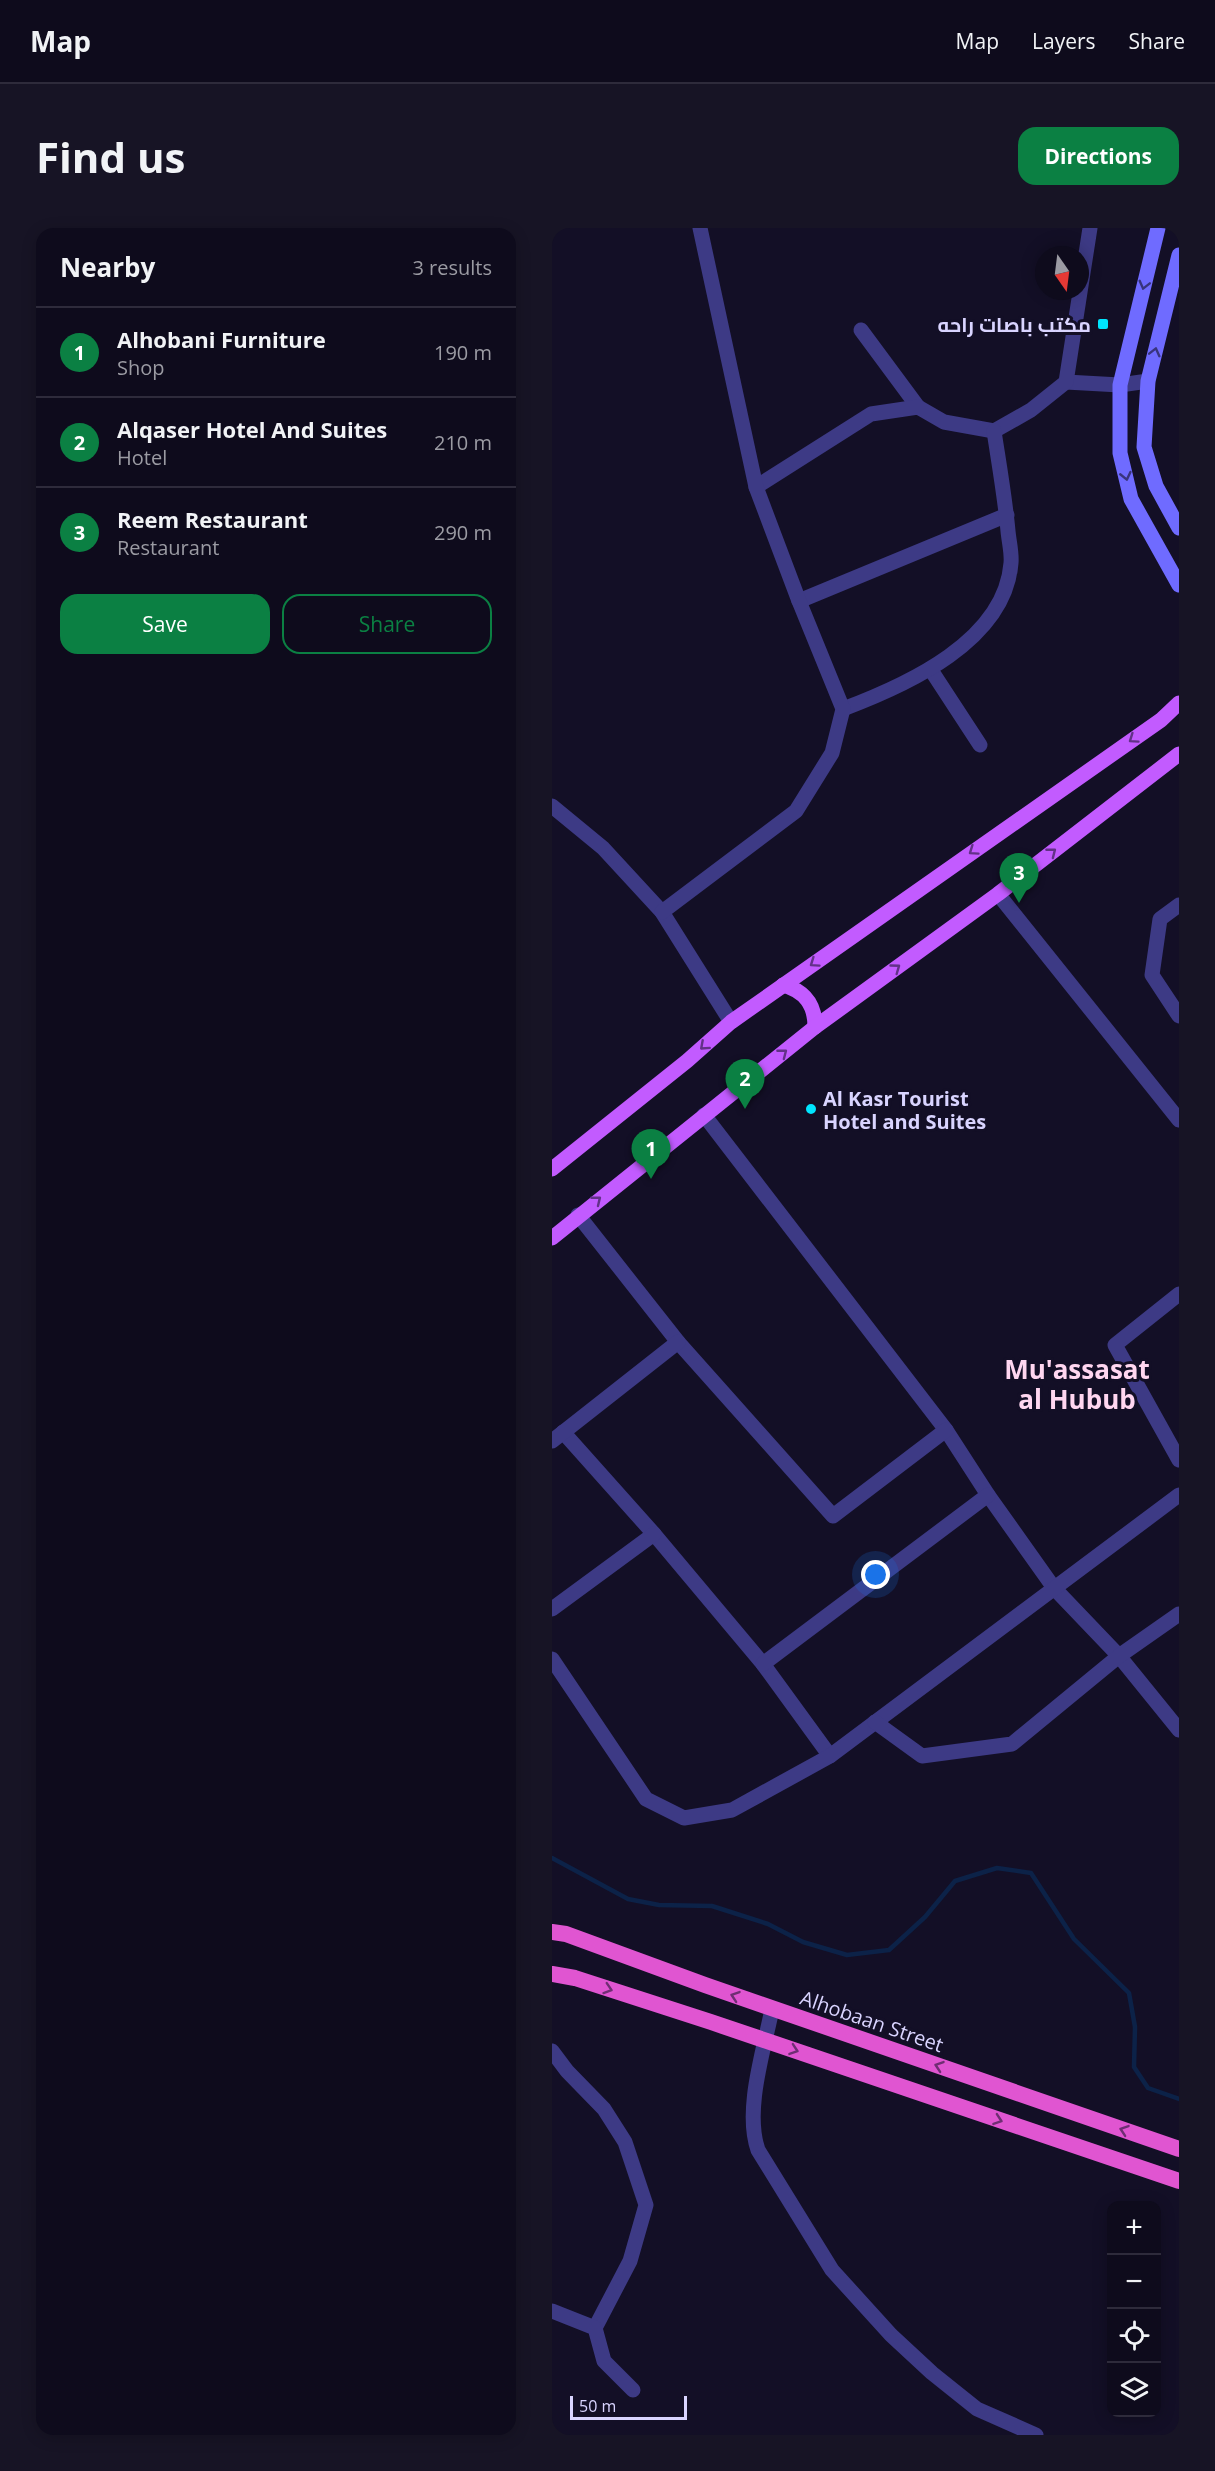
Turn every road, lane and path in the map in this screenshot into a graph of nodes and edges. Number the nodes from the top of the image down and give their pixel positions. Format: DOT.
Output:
graph roads {
  1 [pos="700,228"];
  2 [pos="1090,228"];
  3 [pos="1158,228"];
  4 [pos="1179,255"];
  5 [pos="861,330"];
  6 [pos="1148,381"];
  7 [pos="1066,382"];
  8 [pos="1120,385"];
  9 [pos="918,407"];
  10 [pos="994,431"];
  11 [pos="756,487"];
  12 [pos="1007,515"];
  13 [pos="1179,528"];
  14 [pos="1179,585"];
  15 [pos="799,601"];
  16 [pos="931,670"];
  17 [pos="1179,703"];
  18 [pos="843,709"];
  19 [pos="980,745"];
  20 [pos="1179,754"];
  21 [pos="552,806"];
  22 [pos="998,894"];
  23 [pos="1179,905"];
  24 [pos="662,912"];
  25 [pos="783,984"];
  26 [pos="1179,1016"];
  27 [pos="731,1022"];
  28 [pos="815,1028"];
  29 [pos="704,1114"];
  30 [pos="1179,1120"];
  31 [pos="552,1169"];
  32 [pos="578,1215"];
  33 [pos="552,1238"];
  34 [pos="1179,1294"];
  35 [pos="678,1342"];
  36 [pos="946,1430"];
  37 [pos="558,1437"];
  38 [pos="1179,1460"];
  39 [pos="988,1495"];
  40 [pos="1179,1495"];
  41 [pos="654,1534"];
  42 [pos="1054,1588"];
  43 [pos="552,1609"];
  44 [pos="1179,1614"];
  45 [pos="1119,1656"];
  46 [pos="552,1659"];
  47 [pos="763,1664"];
  48 [pos="875,1722"];
  49 [pos="1179,1730"];
  50 [pos="830,1756"];
  51 [pos="552,1932"];
  52 [pos="552,1974"];
  53 [pos="772,2009"];
  54 [pos="766,2041"];
  55 [pos="552,2051"];
  56 [pos="1179,2149"];
  57 [pos="1179,2181"];
  58 [pos="552,2312"];
  59 [pos="595,2328"];
  60 [pos="633,2390"];
  61 [pos="1036,2435"];
  1 -- 11 [label="street"];
  2 -- 7 [label="street"];
  3 -- 8 [label="main road, one-way"];
  6 -- 4 [label="main road, one-way"];
  5 -- 9 [label="street"];
  6 -- 8 [label="street"];
  6 -- 13 [label="main road"];
  7 -- 8 [label="street"];
  7 -- 10 [label="street"];
  8 -- 14 [label="main road, one-way"];
  9 -- 10 [label="street"];
  9 -- 11 [label="street"];
  10 -- 12 [label="street"];
  11 -- 15 [label="street"];
  12 -- 15 [label="street"];
  12 -- 16 [label="street"];
  15 -- 18 [label="street"];
  16 -- 18 [label="street"];
  16 -- 19 [label="street"];
  17 -- 25 [label="main road, one-way"];
  18 -- 24 [label="street"];
  22 -- 20 [label="main road, one-way"];
  21 -- 24 [label="street"];
  28 -- 22 [label="main road, one-way"];
  22 -- 30 [label="street"];
  23 -- 26 [label="street"];
  24 -- 27 [label="street"];
  25 -- 27 [label="main road"];
  25 -- 28 [label="main road"];
  27 -- 31 [label="main road, one-way"];
  29 -- 28 [label="main road, one-way"];
  32 -- 29 [label="main road, one-way"];
  29 -- 36 [label="street"];
  32 -- 33 [label="main road"];
  32 -- 35 [label="street"];
  34 -- 38 [label="street"];
  35 -- 36 [label="street"];
  35 -- 37 [label="street"];
  36 -- 39 [label="street"];
  37 -- 41 [label="street"];
  39 -- 42 [label="street"];
  39 -- 47 [label="street"];
  40 -- 42 [label="street"];
  41 -- 43 [label="street"];
  41 -- 47 [label="street"];
  42 -- 45 [label="street"];
  42 -- 48 [label="street"];
  44 -- 45 [label="street"];
  45 -- 48 [label="street"];
  45 -- 49 [label="street"];
  46 -- 50 [label="street"];
  47 -- 50 [label="street"];
  48 -- 50 [label="street"];
  53 -- 51 [label="highway, Alhobaan Street, one-way"];
  52 -- 54 [label="highway, one-way"];
  53 -- 54 [label="street"];
  56 -- 53 [label="highway, Alhobaan Street, one-way"];
  54 -- 57 [label="highway, one-way"];
  54 -- 61 [label="street"];
  55 -- 59 [label="street"];
  58 -- 59 [label="street"];
  59 -- 60 [label="street"];
}
